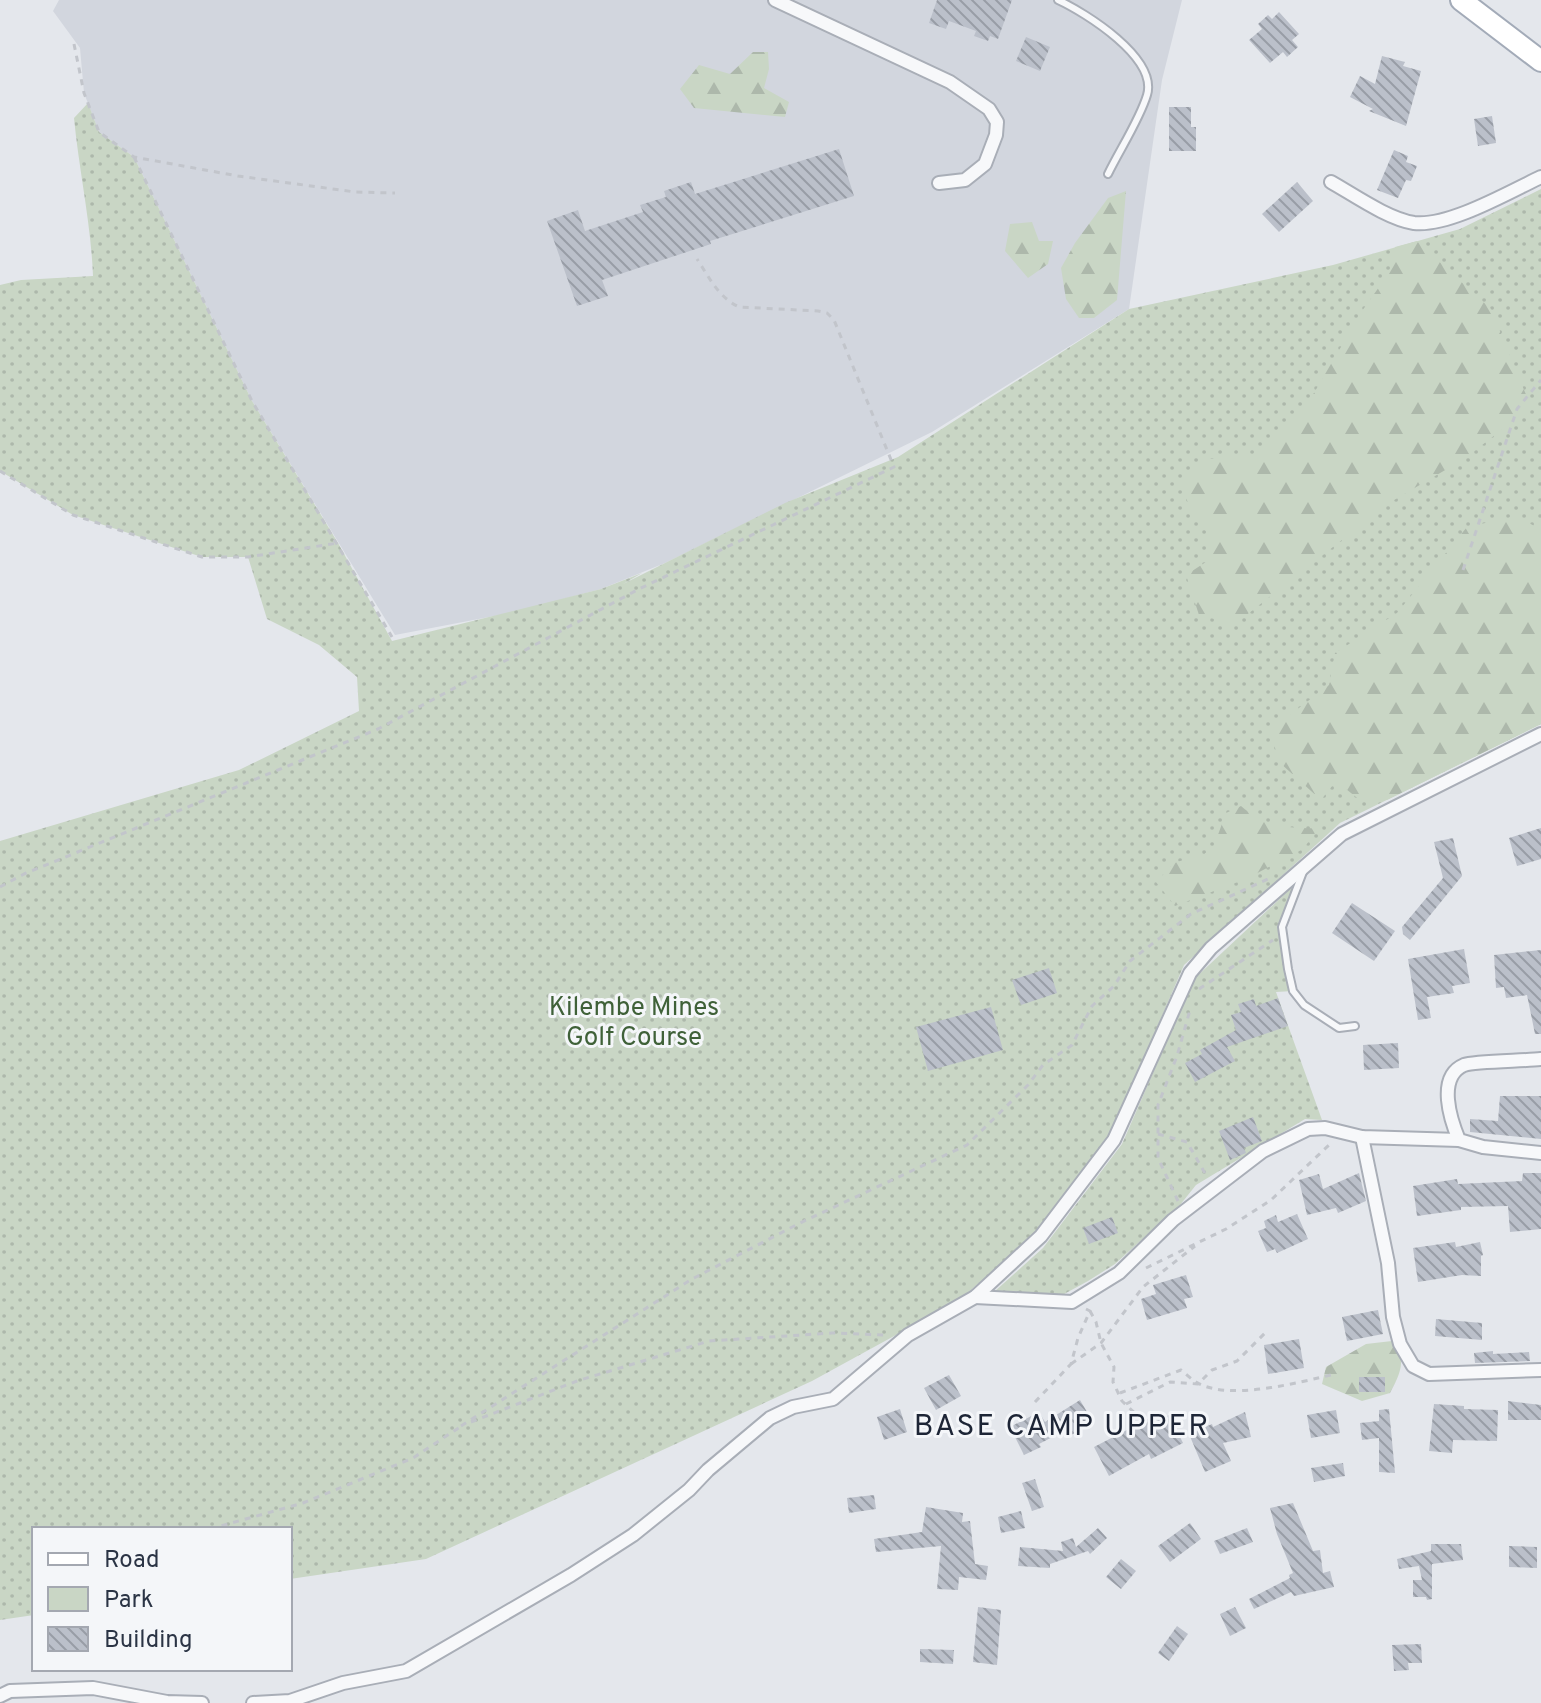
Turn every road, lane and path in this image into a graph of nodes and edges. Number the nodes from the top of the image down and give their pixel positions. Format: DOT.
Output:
graph roads {
  1 [pos="775,0"];
  2 [pos="1058,0"];
  3 [pos="1461,0"];
  4 [pos="74,44"];
  5 [pos="1541,61"];
  6 [pos="134,157"];
  7 [pos="1108,174"];
  8 [pos="1541,177"];
  9 [pos="1331,182"];
  10 [pos="939,183"];
  11 [pos="395,193"];
  12 [pos="697,259"];
  13 [pos="1541,380"];
  14 [pos="0,471"];
  15 [pos="338,543"];
  16 [pos="1463,570"];
  17 [pos="392,637"];
  18 [pos="1541,734"];
  19 [pos="1306,865"];
  20 [pos="1276,875"];
  21 [pos="0,887"];
  22 [pos="1283,934"];
  23 [pos="1196,991"];
  24 [pos="1192,1004"];
  25 [pos="1355,1026"];
  26 [pos="1541,1059"];
  27 [pos="1341,1133"];
  28 [pos="1158,1134"];
  29 [pos="1362,1137"];
  30 [pos="1459,1140"];
  31 [pos="1541,1153"];
  32 [pos="1213,1189"];
  33 [pos="1183,1212"];
  34 [pos="1199,1242"];
  35 [pos="1114,1276"];
  36 [pos="975,1297"];
  37 [pos="1072,1302"];
  38 [pos="1090,1311"];
  39 [pos="1265,1333"];
  40 [pos="908,1335"];
  41 [pos="1101,1343"];
  42 [pos="1071,1364"];
  43 [pos="1541,1370"];
  44 [pos="1335,1374"];
  45 [pos="1198,1384"];
  46 [pos="1120,1393"];
  47 [pos="1035,1402"];
  48 [pos="1126,1404"];
  49 [pos="1140,1418"];
  50 [pos="461,1426"];
  51 [pos="217,1527"];
  52 [pos="0,1696"];
  53 [pos="202,1703"];
  54 [pos="253,1703"];
  1 -- 10 [label="street"];
  2 -- 7 [label="lane"];
  3 -- 5 [label="main road"];
  4 -- 6 [label="path"];
  6 -- 11 [label="path"];
  6 -- 15 [label="path"];
  8 -- 9 [label="street"];
  12 -- 21 [label="path"];
  13 -- 16 [label="path"];
  14 -- 15 [label="path"];
  15 -- 17 [label="path"];
  18 -- 19 [label="street"];
  19 -- 22 [label="lane"];
  19 -- 36 [label="street"];
  20 -- 50 [label="path"];
  22 -- 23 [label="path"];
  22 -- 25 [label="lane"];
  24 -- 28 [label="path"];
  26 -- 30 [label="street"];
  27 -- 29 [label="street"];
  27 -- 32 [label="street"];
  27 -- 34 [label="path"];
  28 -- 32 [label="path"];
  28 -- 33 [label="path"];
  29 -- 30 [label="street"];
  29 -- 43 [label="street"];
  30 -- 31 [label="street"];
  32 -- 33 [label="street"];
  33 -- 35 [label="street"];
  34 -- 35 [label="path"];
  34 -- 41 [label="path"];
  35 -- 37 [label="street"];
  36 -- 37 [label="street"];
  36 -- 40 [label="street"];
  37 -- 38 [label="path"];
  38 -- 41 [label="path"];
  38 -- 42 [label="path"];
  39 -- 45 [label="path"];
  40 -- 50 [label="path"];
  40 -- 54 [label="street"];
  41 -- 42 [label="path"];
  41 -- 46 [label="path"];
  42 -- 47 [label="path"];
  44 -- 45 [label="path"];
  45 -- 46 [label="path"];
  45 -- 48 [label="path"];
  46 -- 48 [label="path"];
  48 -- 49 [label="path"];
  50 -- 51 [label="path"];
  52 -- 53 [label="street"];
}
